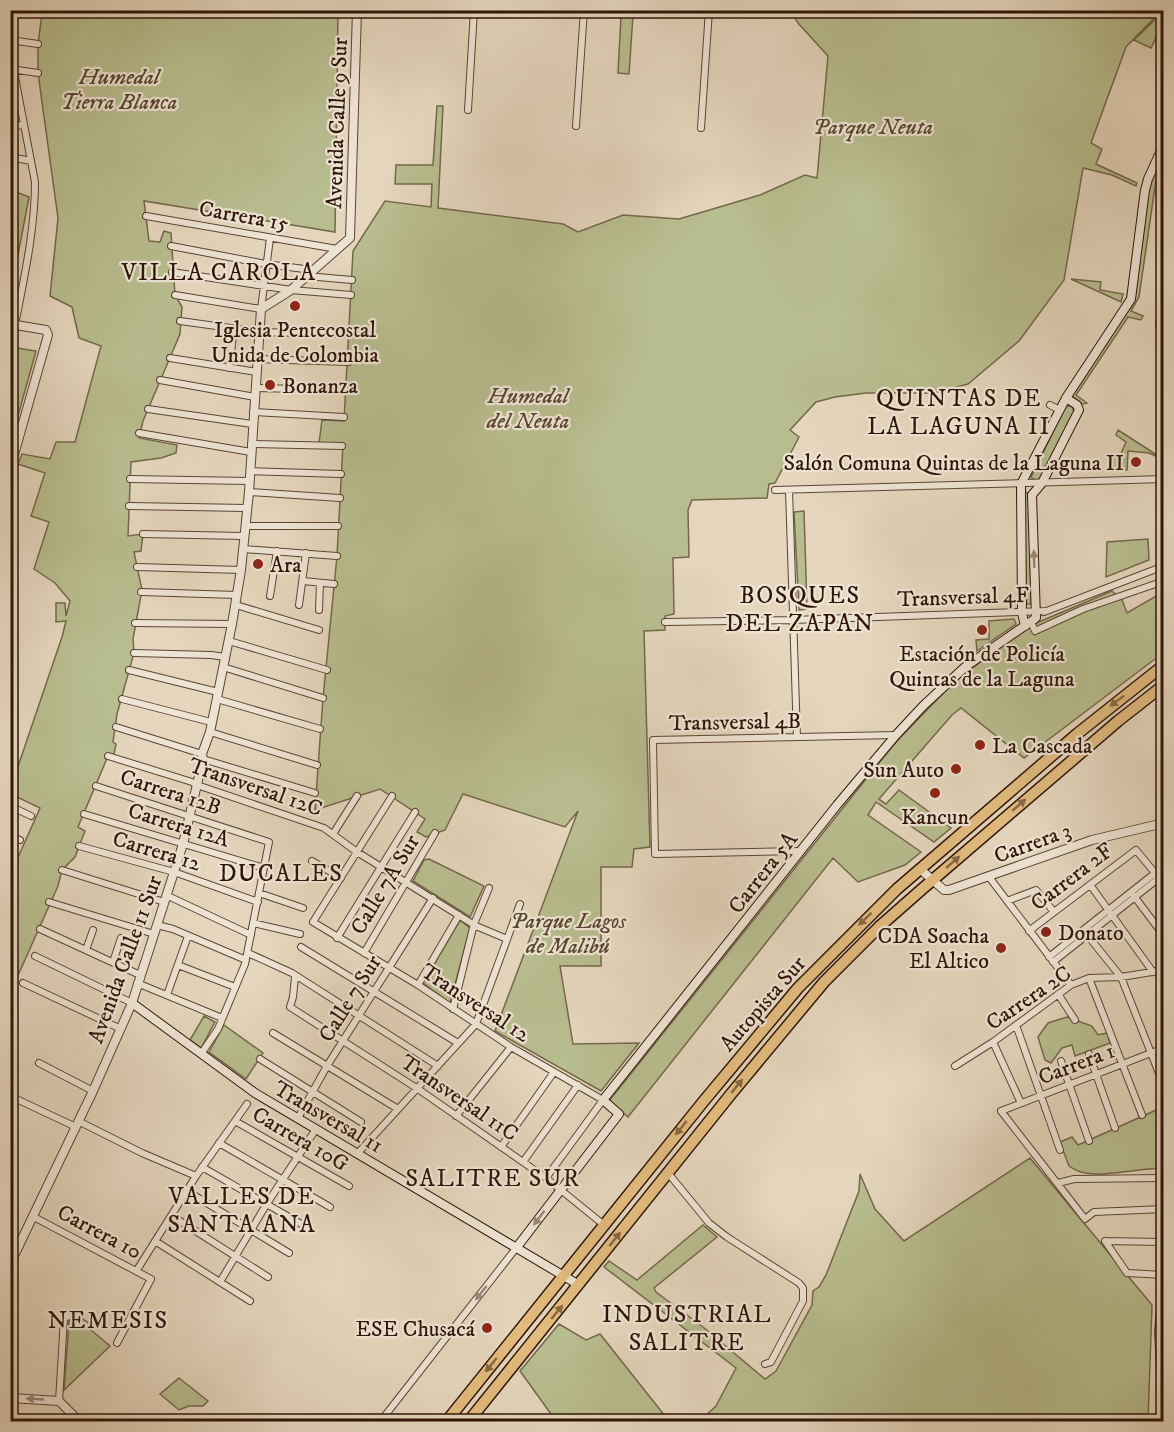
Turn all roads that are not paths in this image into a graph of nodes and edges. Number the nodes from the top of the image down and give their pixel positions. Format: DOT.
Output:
graph roads {
  1 [pos="22,10"];
  2 [pos="357,10"];
  3 [pos="474,10"];
  4 [pos="584,10"];
  5 [pos="709,10"];
  6 [pos="42,14"];
  7 [pos="10,40"];
  8 [pos="38,44"];
  9 [pos="10,51"];
  10 [pos="12,69"];
  11 [pos="38,73"];
  12 [pos="10,96"];
  13 [pos="19,98"];
  14 [pos="468,110"];
  15 [pos="10,124"];
  16 [pos="24,126"];
  17 [pos="576,126"];
  18 [pos="700,128"];
  19 [pos="1164,144"];
  20 [pos="10,158"];
  21 [pos="31,161"];
  22 [pos="146,216"];
  23 [pos="270,238"];
  24 [pos="171,246"];
  25 [pos="337,249"];
  26 [pos="266,264"];
  27 [pos="172,272"];
  28 [pos="308,273"];
  29 [pos="351,280"];
  30 [pos="264,285"];
  31 [pos="291,290"];
  32 [pos="1164,293"];
  33 [pos="175,295"];
  34 [pos="351,295"];
  35 [pos="261,309"];
  36 [pos="180,321"];
  37 [pos="13,324"];
  38 [pos="1158,325"];
  39 [pos="234,328"];
  40 [pos="259,333"];
  41 [pos="350,334"];
  42 [pos="170,358"];
  43 [pos="257,359"];
  44 [pos="348,362"];
  45 [pos="229,368"];
  46 [pos="257,372"];
  47 [pos="160,380"];
  48 [pos="345,390"];
  49 [pos="255,393"];
  50 [pos="1066,398"];
  51 [pos="1050,405"];
  52 [pos="148,409"];
  53 [pos="1060,410"];
  54 [pos="254,412"];
  55 [pos="344,417"];
  56 [pos="252,424"];
  57 [pos="139,433"];
  58 [pos="342,446"];
  59 [pos="251,448"];
  60 [pos="10,469"];
  61 [pos="250,471"];
  62 [pos="341,474"];
  63 [pos="130,479"];
  64 [pos="1164,479"];
  65 [pos="249,481"];
  66 [pos="1042,483"];
  67 [pos="1021,484"];
  68 [pos="775,490"];
  69 [pos="789,490"];
  70 [pos="249,492"];
  71 [pos="340,498"];
  72 [pos="129,506"];
  73 [pos="247,508"];
  74 [pos="246,526"];
  75 [pos="338,526"];
  76 [pos="143,534"];
  77 [pos="244,536"];
  78 [pos="243,549"];
  79 [pos="277,551"];
  80 [pos="306,553"];
  81 [pos="336,556"];
  82 [pos="1164,566"];
  83 [pos="137,567"];
  84 [pos="241,570"];
  85 [pos="303,581"];
  86 [pos="1164,581"];
  87 [pos="320,583"];
  88 [pos="334,584"];
  89 [pos="141,592"];
  90 [pos="237,595"];
  91 [pos="270,596"];
  92 [pos="236,605"];
  93 [pos="299,605"];
  94 [pos="318,610"];
  95 [pos="1022,613"];
  96 [pos="1032,619"];
  97 [pos="792,620"];
  98 [pos="665,622"];
  99 [pos="135,623"];
  100 [pos="232,624"];
  101 [pos="318,630"];
  102 [pos="229,640"];
  103 [pos="134,653"];
  104 [pos="225,657"];
  105 [pos="1164,665"];
  106 [pos="223,667"];
  107 [pos="129,670"];
  108 [pos="327,670"];
  109 [pos="1164,685"];
  110 [pos="217,695"];
  111 [pos="323,698"];
  112 [pos="122,699"];
  113 [pos="211,722"];
  114 [pos="116,728"];
  115 [pos="320,729"];
  116 [pos="210,732"];
  117 [pos="896,735"];
  118 [pos="797,737"];
  119 [pos="108,756"];
  120 [pos="203,757"];
  121 [pos="317,765"];
  122 [pos="197,785"];
  123 [pos="96,786"];
  124 [pos="315,793"];
  125 [pos="357,796"];
  126 [pos="392,796"];
  127 [pos="10,806"];
  128 [pos="415,812"];
  129 [pos="84,814"];
  130 [pos="190,815"];
  131 [pos="32,816"];
  132 [pos="1164,823"];
  133 [pos="435,833"];
  134 [pos="333,834"];
  135 [pos="10,836"];
  136 [pos="20,840"];
  137 [pos="183,844"];
  138 [pos="80,846"];
  139 [pos="800,851"];
  140 [pos="357,852"];
  141 [pos="312,861"];
  142 [pos="1164,866"];
  143 [pos="382,867"];
  144 [pos="264,868"];
  145 [pos="920,869"];
  146 [pos="62,870"];
  147 [pos="174,872"];
  148 [pos="1159,875"];
  149 [pos="989,877"];
  150 [pos="341,878"];
  151 [pos="933,880"];
  152 [pos="407,882"];
  153 [pos="1164,884"];
  154 [pos="1091,886"];
  155 [pos="489,888"];
  156 [pos="259,893"];
  157 [pos="1133,895"];
  158 [pos="433,898"];
  159 [pos="165,899"];
  160 [pos="1007,901"];
  161 [pos="49,902"];
  162 [pos="258,902"];
  163 [pos="520,904"];
  164 [pos="303,908"];
  165 [pos="1054,912"];
  166 [pos="1110,914"];
  167 [pos="459,915"];
  168 [pos="253,923"];
  169 [pos="474,924"];
  170 [pos="157,925"];
  171 [pos="40,929"];
  172 [pos="93,930"];
  173 [pos="1029,930"];
  174 [pos="153,934"];
  175 [pos="300,934"];
  176 [pos="1086,934"];
  177 [pos="251,935"];
  178 [pos="188,936"];
  179 [pos="1164,936"];
  180 [pos="121,938"];
  181 [pos="337,938"];
  182 [pos="507,939"];
  183 [pos="301,946"];
  184 [pos="86,950"];
  185 [pos="364,953"];
  186 [pos="35,956"];
  187 [pos="247,957"];
  188 [pos="1051,960"];
  189 [pos="113,962"];
  190 [pos="178,965"];
  191 [pos="388,968"];
  192 [pos="1164,970"];
  193 [pos="1153,972"];
  194 [pos="295,977"];
  195 [pos="1121,977"];
  196 [pos="1089,978"];
  197 [pos="139,979"];
  198 [pos="24,983"];
  199 [pos="418,985"];
  200 [pos="1071,985"];
  201 [pos="235,987"];
  202 [pos="374,992"];
  203 [pos="1058,994"];
  204 [pos="167,995"];
  205 [pos="132,1003"];
  206 [pos="453,1009"];
  207 [pos="359,1017"];
  208 [pos="222,1018"];
  209 [pos="1075,1020"];
  210 [pos="476,1024"];
  211 [pos="1016,1025"];
  212 [pos="121,1029"];
  213 [pos="273,1033"];
  214 [pos="343,1041"];
  215 [pos="993,1042"];
  216 [pos="458,1043"];
  217 [pos="511,1047"];
  218 [pos="1164,1048"];
  219 [pos="1150,1053"];
  220 [pos="201,1054"];
  221 [pos="1089,1054"];
  222 [pos="260,1059"];
  223 [pos="1061,1061"];
  224 [pos="39,1063"];
  225 [pos="1123,1064"];
  226 [pos="327,1066"];
  227 [pos="438,1066"];
  228 [pos="955,1066"];
  229 [pos="554,1072"];
  230 [pos="1096,1075"];
  231 [pos="1070,1084"];
  232 [pos="578,1085"];
  233 [pos="1164,1086"];
  234 [pos="418,1089"];
  235 [pos="93,1090"];
  236 [pos="313,1091"];
  237 [pos="1042,1095"];
  238 [pos="10,1096"];
  239 [pos="603,1100"];
  240 [pos="1021,1103"];
  241 [pos="247,1104"];
  242 [pos="399,1109"];
  243 [pos="1142,1115"];
  244 [pos="456,1116"];
  245 [pos="298,1118"];
  246 [pos="235,1121"];
  247 [pos="361,1122"];
  248 [pos="77,1124"];
  249 [pos="1115,1128"];
  250 [pos="316,1129"];
  251 [pos="1089,1141"];
  252 [pos="219,1143"];
  253 [pos="501,1147"];
  254 [pos="1060,1150"];
  255 [pos="358,1153"];
  256 [pos="298,1156"];
  257 [pos="523,1162"];
  258 [pos="202,1167"];
  259 [pos="668,1173"];
  260 [pos="196,1176"];
  261 [pos="546,1178"];
  262 [pos="1164,1178"];
  263 [pos="283,1180"];
  264 [pos="1058,1183"];
  265 [pos="349,1186"];
  266 [pos="560,1190"];
  267 [pos="187,1191"];
  268 [pos="266,1205"];
  269 [pos="330,1207"];
  270 [pos="1164,1209"];
  271 [pos="32,1216"];
  272 [pos="172,1216"];
  273 [pos="604,1226"];
  274 [pos="310,1229"];
  275 [pos="251,1231"];
  276 [pos="155,1241"];
  277 [pos="1164,1242"];
  278 [pos="517,1247"];
  279 [pos="290,1253"];
  280 [pos="235,1257"];
  281 [pos="10,1264"];
  282 [pos="1164,1269"];
  283 [pos="137,1270"];
  284 [pos="565,1275"];
  285 [pos="1163,1275"];
  286 [pos="268,1277"];
  287 [pos="220,1282"];
  288 [pos="579,1285"];
  289 [pos="249,1301"];
  290 [pos="1162,1302"];
  291 [pos="70,1316"];
  292 [pos="1161,1331"];
  293 [pos="117,1343"];
  294 [pos="1161,1359"];
  295 [pos="765,1364"];
  296 [pos="1162,1389"];
  297 [pos="10,1398"];
  298 [pos="59,1401"];
  299 [pos="80,1422"];
  300 [pos="380,1422"];
  301 [pos="446,1422"];
  302 [pos="468,1422"];
  1 -- 6 [label="street"];
  2 -- 25 [label="street, Avenida Calle 9 Sur"];
  3 -- 14 [label="street"];
  4 -- 17 [label="street"];
  5 -- 18 [label="street"];
  7 -- 8 [label="street"];
  9 -- 10 [label="street"];
  10 -- 11 [label="street"];
  10 -- 13 [label="street"];
  12 -- 13 [label="street"];
  13 -- 16 [label="street"];
  15 -- 16 [label="street"];
  16 -- 21 [label="street"];
  19 -- 50 [label="main road"];
  20 -- 21 [label="street"];
  21 -- 37 [label="street"];
  22 -- 23 [label="street, Carrera 15"];
  23 -- 25 [label="street, Carrera 15"];
  23 -- 26 [label="street"];
  24 -- 26 [label="street"];
  25 -- 28 [label="street"];
  26 -- 28 [label="street"];
  26 -- 30 [label="street"];
  27 -- 30 [label="street"];
  28 -- 29 [label="street"];
  28 -- 31 [label="street"];
  30 -- 31 [label="street"];
  30 -- 35 [label="street"];
  31 -- 34 [label="street"];
  31 -- 35 [label="street"];
  32 -- 38 [label="street"];
  33 -- 35 [label="street"];
  35 -- 40 [label="street"];
  36 -- 39 [label="street"];
  37 -- 60 [label="street"];
  39 -- 40 [label="street"];
  39 -- 45 [label="street"];
  40 -- 41 [label="street"];
  40 -- 43 [label="street"];
  42 -- 45 [label="street"];
  43 -- 44 [label="street"];
  43 -- 46 [label="street"];
  45 -- 46 [label="street"];
  46 -- 49 [label="street"];
  47 -- 49 [label="street"];
  48 -- 49 [label="street"];
  49 -- 54 [label="street"];
  50 -- 53 [label="main road"];
  50 -- 66 [label="main road"];
  51 -- 53 [label="street"];
  52 -- 56 [label="street"];
  53 -- 67 [label="main road"];
  54 -- 55 [label="street"];
  54 -- 56 [label="street"];
  56 -- 59 [label="street"];
  57 -- 59 [label="street"];
  58 -- 59 [label="street"];
  59 -- 61 [label="street"];
  61 -- 62 [label="street"];
  61 -- 65 [label="street"];
  63 -- 65 [label="street"];
  64 -- 66 [label="street"];
  65 -- 70 [label="street"];
  66 -- 67 [label="street"];
  96 -- 66 [label="main road, one-way"];
  67 -- 69 [label="street"];
  67 -- 95 [label="main road"];
  68 -- 69 [label="street"];
  69 -- 97 [label="street"];
  70 -- 71 [label="street"];
  70 -- 73 [label="street"];
  72 -- 73 [label="street"];
  73 -- 74 [label="street"];
  74 -- 75 [label="street"];
  74 -- 77 [label="street"];
  76 -- 77 [label="street"];
  77 -- 78 [label="street"];
  78 -- 79 [label="street"];
  78 -- 84 [label="street"];
  79 -- 80 [label="street"];
  79 -- 91 [label="street"];
  80 -- 81 [label="street"];
  80 -- 85 [label="street"];
  82 -- 96 [label="street"];
  83 -- 84 [label="street"];
  84 -- 90 [label="street"];
  85 -- 87 [label="street"];
  85 -- 93 [label="street"];
  86 -- 96 [label="street, Transversal 4F"];
  87 -- 88 [label="street"];
  87 -- 94 [label="street"];
  89 -- 90 [label="street"];
  90 -- 92 [label="street, Avenida Calle 11 Sur"];
  92 -- 100 [label="street, Avenida Calle 11 Sur"];
  92 -- 101 [label="street"];
  95 -- 96 [label="main road"];
  95 -- 96 [label="street, Transversal 4F"];
  95 -- 97 [label="street, Transversal 4F"];
  96 -- 117 [label="main road, Carrera 5A"];
  97 -- 98 [label="street, Transversal 4F"];
  97 -- 118 [label="street"];
  99 -- 100 [label="street"];
  100 -- 102 [label="street, Avenida Calle 11 Sur"];
  102 -- 104 [label="street, Avenida Calle 11 Sur"];
  102 -- 108 [label="street"];
  103 -- 104 [label="street"];
  104 -- 106 [label="street, Avenida Calle 11 Sur"];
  105 -- 145 [label="highway, Autopista Sur, one-way"];
  106 -- 110 [label="street, Avenida Calle 11 Sur"];
  106 -- 111 [label="street"];
  107 -- 110 [label="street"];
  151 -- 109 [label="highway, Autopista Sur, one-way"];
  110 -- 113 [label="street, Avenida Calle 11 Sur"];
  110 -- 115 [label="street"];
  112 -- 113 [label="street"];
  113 -- 116 [label="street, Avenida Calle 11 Sur"];
  114 -- 120 [label="street"];
  116 -- 120 [label="street, Avenida Calle 11 Sur"];
  116 -- 121 [label="street"];
  117 -- 118 [label="street, Transversal 4B"];
  117 -- 139 [label="main road, Carrera 5A"];
  118 -- 139 [label="street, Transversal 4B"];
  119 -- 122 [label="street, Transversal 12C"];
  120 -- 122 [label="street, Avenida Calle 11 Sur"];
  120 -- 124 [label="street"];
  122 -- 130 [label="street, Avenida Calle 11 Sur"];
  122 -- 134 [label="street, Transversal 12C"];
  123 -- 130 [label="street, Carrera 12B"];
  125 -- 134 [label="street"];
  126 -- 140 [label="street"];
  127 -- 131 [label="street"];
  128 -- 143 [label="street"];
  129 -- 137 [label="street, Carrera 12A"];
  130 -- 137 [label="street, Avenida Calle 11 Sur"];
  130 -- 144 [label="street, Carrera 12B"];
  132 -- 149 [label="street, Carrera 3"];
  133 -- 152 [label="street, Calle 7A Sur"];
  134 -- 140 [label="street, Transversal 12C"];
  135 -- 136 [label="street"];
  137 -- 144 [label="street, Carrera 12A"];
  137 -- 147 [label="street, Avenida Calle 11 Sur"];
  138 -- 147 [label="street, Carrera 12"];
  139 -- 239 [label="main road, Carrera 5A"];
  140 -- 143 [label="street, Transversal 12C"];
  140 -- 150 [label="street"];
  141 -- 150 [label="street"];
  142 -- 148 [label="street"];
  143 -- 152 [label="street, Transversal 12C"];
  143 -- 181 [label="street"];
  144 -- 156 [label="street"];
  145 -- 151 [label="street, Carrera 3"];
  145 -- 273 [label="highway, Autopista Sur, one-way"];
  146 -- 159 [label="street"];
  147 -- 159 [label="street, Avenida Calle 11 Sur"];
  147 -- 162 [label="street, Carrera 12"];
  148 -- 153 [label="street"];
  148 -- 154 [label="street, Carrera 2F"];
  148 -- 157 [label="street"];
  149 -- 151 [label="street, Carrera 3"];
  149 -- 160 [label="street"];
  150 -- 181 [label="street, Transversal 12"];
  259 -- 151 [label="highway, Autopista Sur, one-way"];
  152 -- 158 [label="street, Transversal 12C"];
  152 -- 185 [label="street, Calle 7A Sur"];
  154 -- 165 [label="street, Carrera 2F"];
  154 -- 166 [label="street"];
  155 -- 169 [label="street"];
  156 -- 162 [label="street"];
  156 -- 164 [label="street"];
  157 -- 166 [label="street"];
  157 -- 179 [label="street"];
  158 -- 167 [label="street, Transversal 12C"];
  158 -- 191 [label="street, Calle 7 Sur"];
  159 -- 170 [label="street, Avenida Calle 11 Sur"];
  159 -- 177 [label="street"];
  160 -- 165 [label="street"];
  160 -- 173 [label="street"];
  161 -- 174 [label="street"];
  162 -- 168 [label="street"];
  163 -- 182 [label="street"];
  165 -- 173 [label="street, Carrera 2F"];
  166 -- 176 [label="street"];
  166 -- 193 [label="street"];
  167 -- 169 [label="street, Transversal 12C"];
  167 -- 199 [label="street"];
  168 -- 175 [label="street"];
  168 -- 177 [label="street"];
  169 -- 182 [label="street, Transversal 12C"];
  169 -- 206 [label="street"];
  170 -- 174 [label="street, Avenida Calle 11 Sur"];
  170 -- 178 [label="street"];
  171 -- 184 [label="street"];
  172 -- 184 [label="street"];
  173 -- 188 [label="street"];
  174 -- 197 [label="street, Avenida Calle 11 Sur"];
  176 -- 188 [label="street"];
  176 -- 195 [label="street"];
  177 -- 187 [label="street"];
  178 -- 187 [label="street"];
  178 -- 190 [label="street"];
  180 -- 189 [label="street"];
  181 -- 185 [label="street, Transversal 12"];
  182 -- 210 [label="street"];
  183 -- 202 [label="street"];
  184 -- 189 [label="street"];
  185 -- 191 [label="street, Transversal 12"];
  186 -- 205 [label="street"];
  187 -- 194 [label="street"];
  187 -- 201 [label="street"];
  188 -- 200 [label="street"];
  189 -- 197 [label="street"];
  190 -- 201 [label="street"];
  190 -- 204 [label="street"];
  191 -- 199 [label="street, Transversal 12"];
  191 -- 202 [label="street, Calle 7 Sur"];
  192 -- 193 [label="street, Carrera 2C"];
  193 -- 195 [label="street, Carrera 2C"];
  194 -- 207 [label="street"];
  194 -- 214 [label="street, Transversal 11C"];
  195 -- 196 [label="street, Carrera 2C"];
  195 -- 219 [label="street"];
  196 -- 200 [label="street, Carrera 2C"];
  196 -- 225 [label="street"];
  197 -- 204 [label="street"];
  197 -- 205 [label="street, Avenida Calle 11 Sur"];
  198 -- 212 [label="street"];
  199 -- 206 [label="street, Transversal 12"];
  200 -- 203 [label="street, Carrera 2C"];
  201 -- 208 [label="street"];
  202 -- 207 [label="street, Calle 7 Sur"];
  202 -- 216 [label="street"];
  203 -- 209 [label="street"];
  203 -- 211 [label="street, Carrera 2C"];
  204 -- 208 [label="street"];
  205 -- 212 [label="street, Avenida Calle 11 Sur"];
  205 -- 220 [label="main road, Transversal 11"];
  206 -- 210 [label="street, Transversal 12"];
  207 -- 214 [label="street, Calle 7 Sur"];
  207 -- 227 [label="street"];
  208 -- 220 [label="street"];
  210 -- 216 [label="street"];
  210 -- 217 [label="street, Transversal 12"];
  211 -- 215 [label="street, Carrera 2C"];
  211 -- 237 [label="street"];
  212 -- 235 [label="street, Avenida Calle 11 Sur"];
  213 -- 226 [label="street"];
  214 -- 226 [label="street, Calle 7 Sur"];
  214 -- 234 [label="street, Transversal 11C"];
  215 -- 228 [label="street, Carrera 2C"];
  215 -- 240 [label="street"];
  216 -- 227 [label="street"];
  217 -- 229 [label="street, Transversal 12"];
  217 -- 244 [label="street"];
  218 -- 219 [label="street, Carrera 1"];
  219 -- 225 [label="street, Carrera 1"];
  219 -- 233 [label="street"];
  220 -- 245 [label="main road, Transversal 11"];
  221 -- 230 [label="street"];
  222 -- 236 [label="street"];
  223 -- 231 [label="street"];
  224 -- 235 [label="street"];
  225 -- 230 [label="street, Carrera 1"];
  225 -- 243 [label="street"];
  226 -- 236 [label="street, Calle 7 Sur"];
  226 -- 242 [label="street"];
  227 -- 234 [label="street"];
  229 -- 232 [label="street, Transversal 12"];
  229 -- 253 [label="street"];
  230 -- 231 [label="street, Carrera 1"];
  230 -- 249 [label="street"];
  231 -- 237 [label="street, Carrera 1"];
  231 -- 251 [label="street"];
  232 -- 239 [label="street, Transversal 12"];
  232 -- 257 [label="street"];
  234 -- 242 [label="street"];
  234 -- 244 [label="street, Transversal 11C"];
  235 -- 248 [label="street, Avenida Calle 11 Sur"];
  236 -- 245 [label="street, Calle 7 Sur"];
  236 -- 247 [label="street"];
  237 -- 240 [label="street, Carrera 1"];
  237 -- 254 [label="street"];
  238 -- 248 [label="street"];
  239 -- 261 [label="street, Carrera 5A"];
  239 -- 266 [label="main road, Transversal 12"];
  240 -- 264 [label="street, Carrera 1"];
  241 -- 246 [label="street"];
  242 -- 255 [label="street"];
  244 -- 253 [label="street, Transversal 11C"];
  245 -- 250 [label="main road, Transversal 11"];
  246 -- 252 [label="street"];
  246 -- 256 [label="street, Carrera 10G"];
  248 -- 260 [label="street"];
  248 -- 271 [label="street, Avenida Calle 11 Sur"];
  250 -- 255 [label="main road, Transversal 11"];
  250 -- 256 [label="street"];
  252 -- 258 [label="street"];
  252 -- 263 [label="street"];
  253 -- 257 [label="street, Transversal 11C"];
  255 -- 278 [label="main road, Transversal 11"];
  256 -- 263 [label="street"];
  256 -- 265 [label="street, Carrera 10G"];
  257 -- 261 [label="street, Transversal 11C"];
  258 -- 260 [label="street"];
  258 -- 268 [label="street"];
  288 -- 259 [label="highway, Autopista Sur, one-way"];
  259 -- 295 [label="street"];
  260 -- 267 [label="street"];
  261 -- 266 [label="street, Transversal 11C"];
  262 -- 264 [label="street"];
  263 -- 268 [label="street"];
  263 -- 269 [label="street"];
  264 -- 270 [label="street"];
  266 -- 273 [label="street, Transversal 11C"];
  266 -- 278 [label="main road, one-way"];
  267 -- 272 [label="street"];
  267 -- 275 [label="street"];
  268 -- 274 [label="street"];
  268 -- 275 [label="street"];
  271 -- 281 [label="street, Avenida Calle 11 Sur"];
  271 -- 283 [label="street, Carrera 10"];
  272 -- 276 [label="street"];
  272 -- 280 [label="street"];
  273 -- 284 [label="highway, Autopista Sur"];
  275 -- 279 [label="street"];
  275 -- 280 [label="street"];
  276 -- 283 [label="street"];
  276 -- 287 [label="street"];
  277 -- 285 [label="street"];
  278 -- 284 [label="main road, Transversal 11"];
  278 -- 300 [label="street, one-way"];
  280 -- 286 [label="street"];
  280 -- 287 [label="street"];
  282 -- 285 [label="street"];
  283 -- 293 [label="street, Carrera 10"];
  284 -- 288 [label="main road, Transversal 11"];
  284 -- 301 [label="highway, Autopista Sur, one-way"];
  285 -- 290 [label="street"];
  287 -- 289 [label="street"];
  302 -- 288 [label="highway, Autopista Sur, one-way"];
  290 -- 292 [label="street"];
  291 -- 298 [label="street"];
  292 -- 294 [label="street"];
  294 -- 296 [label="street"];
  298 -- 297 [label="street, one-way"];
  298 -- 299 [label="street"];
}
